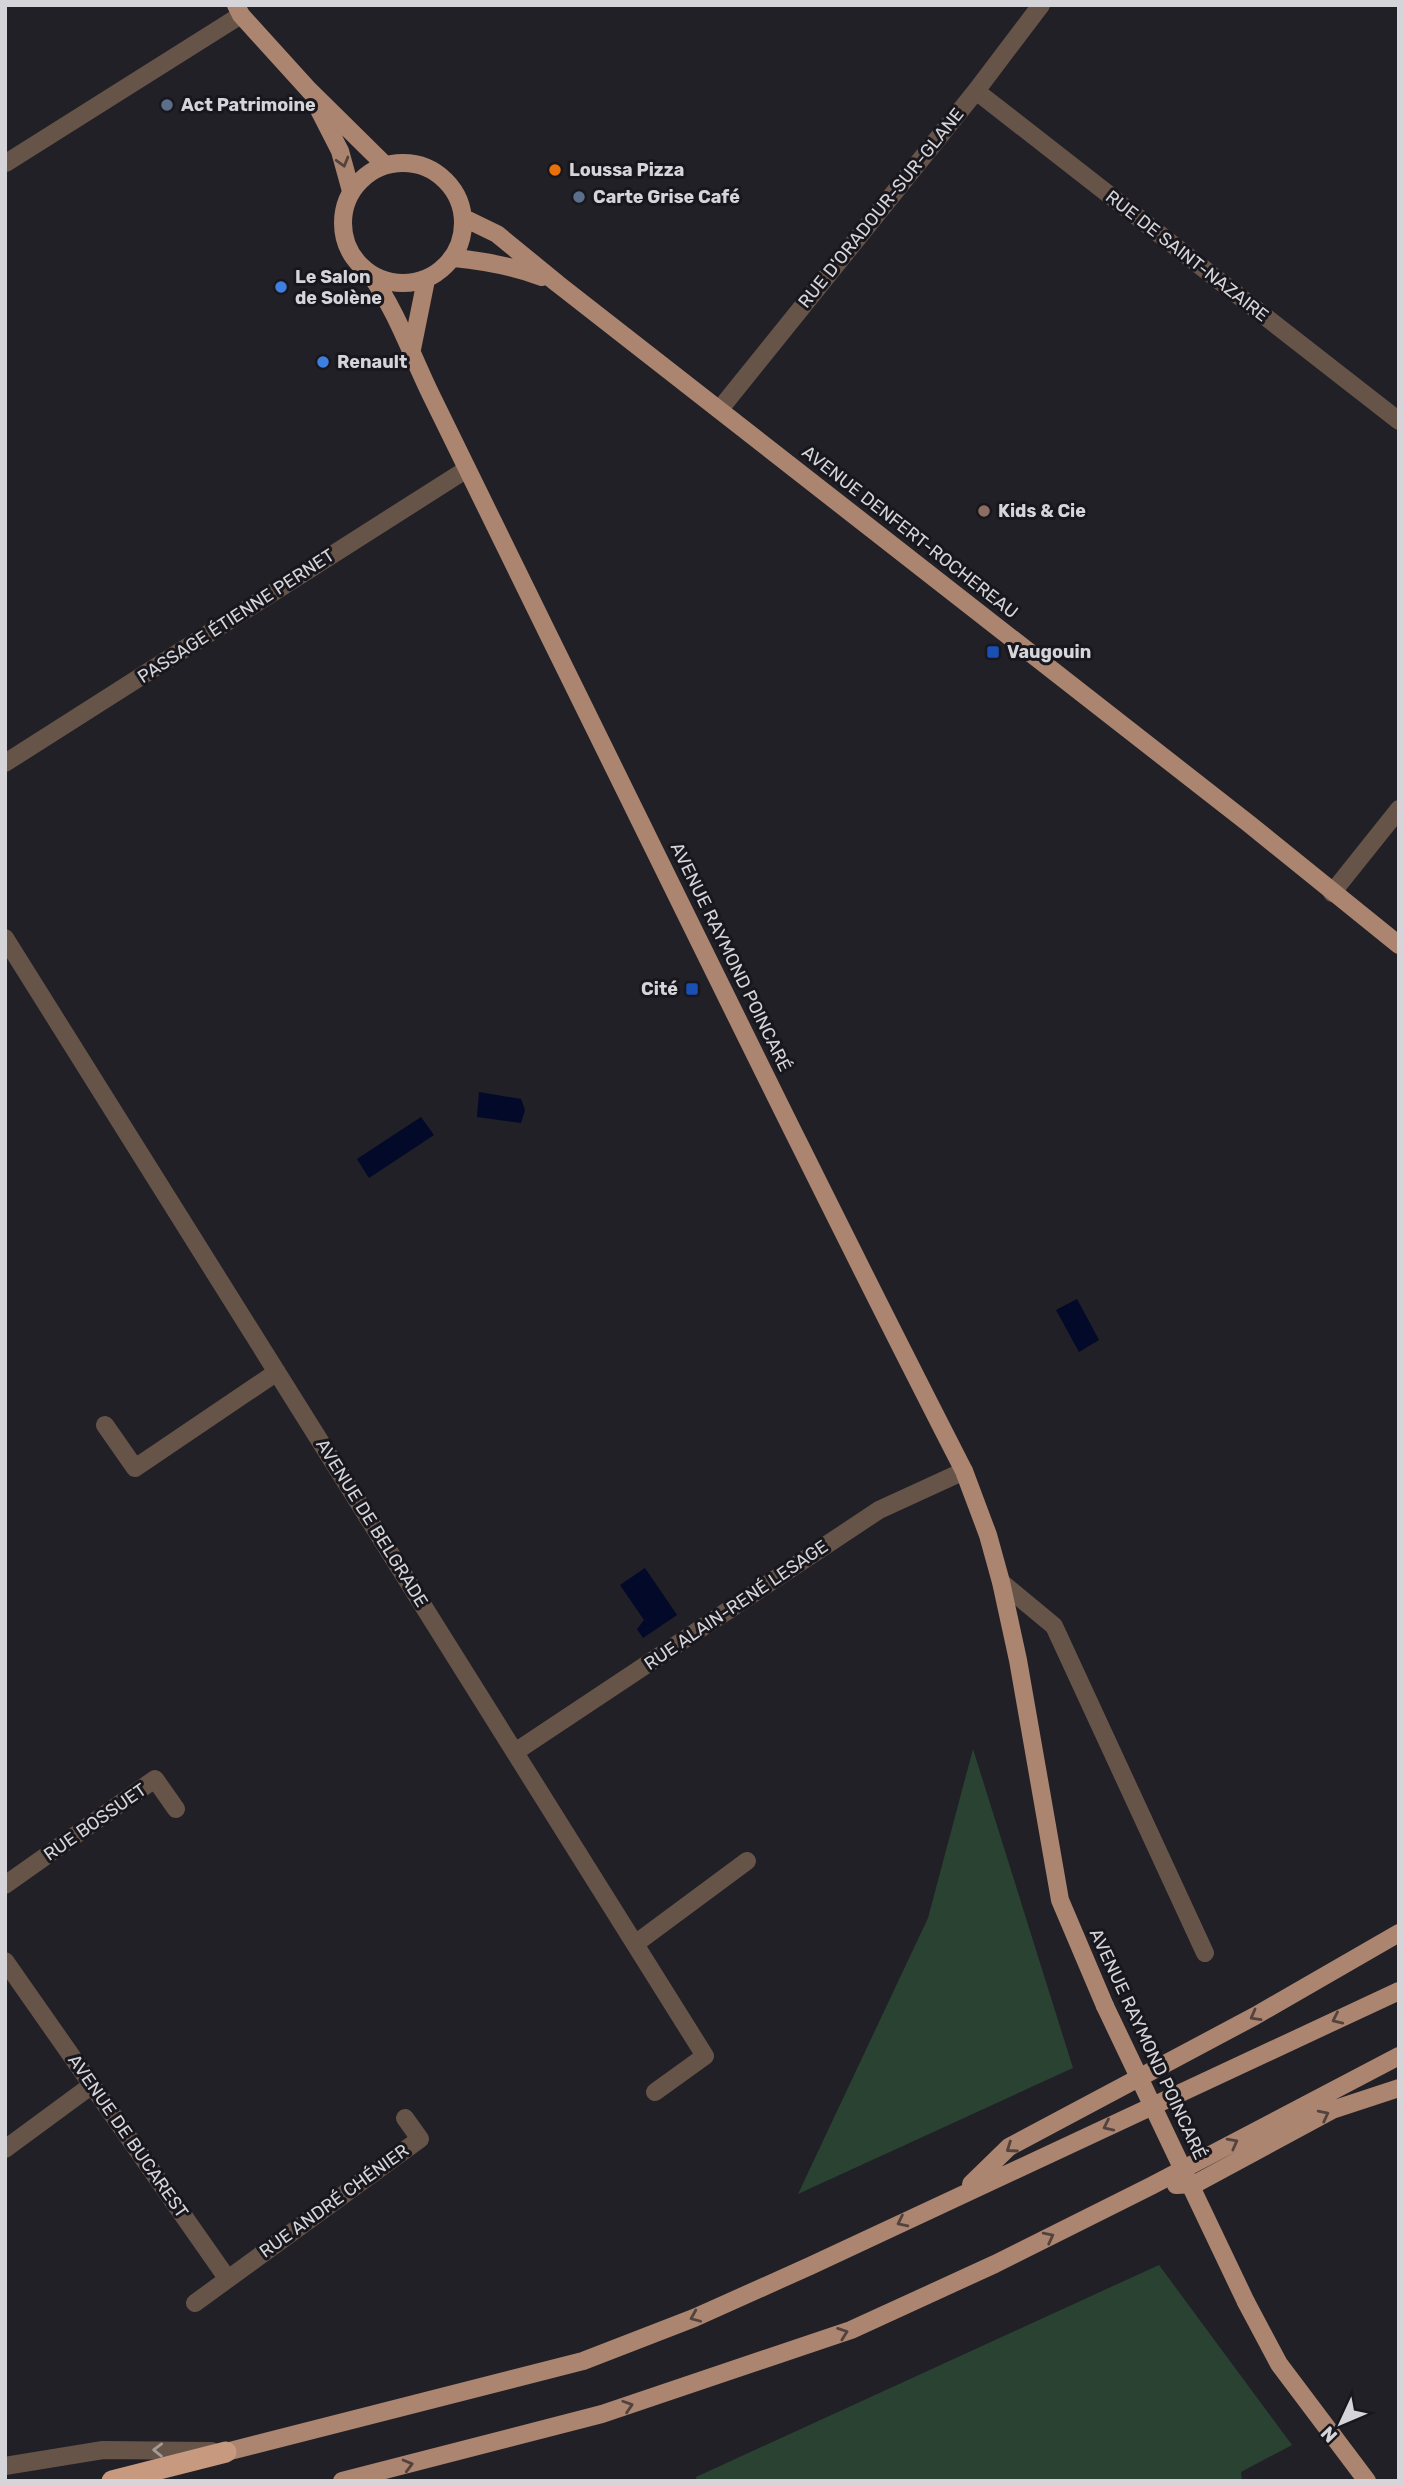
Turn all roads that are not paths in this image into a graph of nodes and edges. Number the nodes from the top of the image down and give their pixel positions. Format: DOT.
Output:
graph roads {
  1 [pos="1041,5"];
  2 [pos="239,10"];
  3 [pos="309,90"];
  4 [pos="976,91"];
  5 [pos="6,163"];
  6 [pos="386,165"];
  7 [pos="351,191"];
  8 [pos="464,218"];
  9 [pos="454,258"];
  10 [pos="370,274"];
  11 [pos="426,280"];
  12 [pos="558,284"];
  13 [pos="411,354"];
  14 [pos="720,409"];
  15 [pos="1399,421"];
  16 [pos="467,469"];
  17 [pos="5,763"];
  18 [pos="1399,809"];
  19 [pos="1332,893"];
  20 [pos="5,938"];
  21 [pos="1399,945"];
  22 [pos="277,1372"];
  23 [pos="104,1425"];
  24 [pos="964,1471"];
  25 [pos="1001,1582"];
  26 [pos="515,1752"];
  27 [pos="176,1809"];
  28 [pos="747,1861"];
  29 [pos="5,1885"];
  30 [pos="1399,1934"];
  31 [pos="635,1944"];
  32 [pos="1205,1953"];
  33 [pos="5,1961"];
  34 [pos="1399,1991"];
  35 [pos="1399,2056"];
  36 [pos="92,2085"];
  37 [pos="1399,2088"];
  38 [pos="655,2092"];
  39 [pos="405,2118"];
  40 [pos="5,2149"];
  41 [pos="1151,2186"];
  42 [pos="960,2194"];
  43 [pos="227,2278"];
  44 [pos="195,2303"];
  45 [pos="226,2452"];
  46 [pos="5,2466"];
  47 [pos="112,2481"];
  48 [pos="342,2481"];
  49 [pos="1367,2481"];
  1 -- 4 [label="street, RUE D'ORADOUR-SUR-GLANE"];
  2 -- 3 [label="main road"];
  2 -- 5 [label="street"];
  3 -- 6 [label="main road"];
  3 -- 7 [label="main road, one-way"];
  4 -- 14 [label="street, RUE D'ORADOUR-SUR-GLANE"];
  4 -- 15 [label="street, RUE DE SAINT-NAZAIRE"];
  6 -- 7 [label="main road"];
  6 -- 8 [label="main road"];
  7 -- 10 [label="main road"];
  8 -- 9 [label="main road"];
  8 -- 12 [label="main road, AVENUE DENFERT-ROCHEREAU"];
  9 -- 11 [label="main road"];
  9 -- 12 [label="main road, AVENUE DENFERT-ROCHEREAU"];
  10 -- 11 [label="main road"];
  10 -- 13 [label="main road, AVENUE RAYMOND POINCARÉ"];
  11 -- 13 [label="main road"];
  12 -- 14 [label="main road, AVENUE DENFERT-ROCHEREAU"];
  13 -- 16 [label="main road, AVENUE RAYMOND POINCARÉ"];
  14 -- 19 [label="main road, AVENUE DENFERT-ROCHEREAU"];
  16 -- 17 [label="street, PASSAGE ÉTIENNE PERNET"];
  16 -- 24 [label="main road, AVENUE RAYMOND POINCARÉ"];
  18 -- 19 [label="street"];
  19 -- 21 [label="main road, AVENUE DENFERT-ROCHEREAU"];
  20 -- 22 [label="street, AVENUE DE BELGRADE"];
  22 -- 23 [label="street"];
  22 -- 26 [label="street, AVENUE DE BELGRADE"];
  24 -- 25 [label="main road, AVENUE RAYMOND POINCARÉ"];
  24 -- 26 [label="street, RUE ALAIN-RENÉ LESAGE"];
  25 -- 32 [label="street"];
  25 -- 49 [label="main road, AVENUE RAYMOND POINCARÉ, bridge"];
  26 -- 31 [label="street, AVENUE DE BELGRADE"];
  27 -- 29 [label="street, RUE BOSSUET"];
  28 -- 31 [label="street"];
  30 -- 42 [label="main road, one-way"];
  31 -- 38 [label="street, AVENUE DE BELGRADE"];
  33 -- 36 [label="street, AVENUE DE BUCAREST"];
  34 -- 42 [label="main road, one-way"];
  41 -- 35 [label="main road, one-way"];
  36 -- 40 [label="street"];
  36 -- 43 [label="street, AVENUE DE BUCAREST"];
  41 -- 37 [label="main road, one-way"];
  39 -- 43 [label="street, RUE ANDRÉ CHÉNIER"];
  48 -- 41 [label="main road, one-way"];
  42 -- 45 [label="main road, one-way"];
  43 -- 44 [label="street"];
  45 -- 46 [label="street, one-way"];
  45 -- 47 [label="highway"];
}
